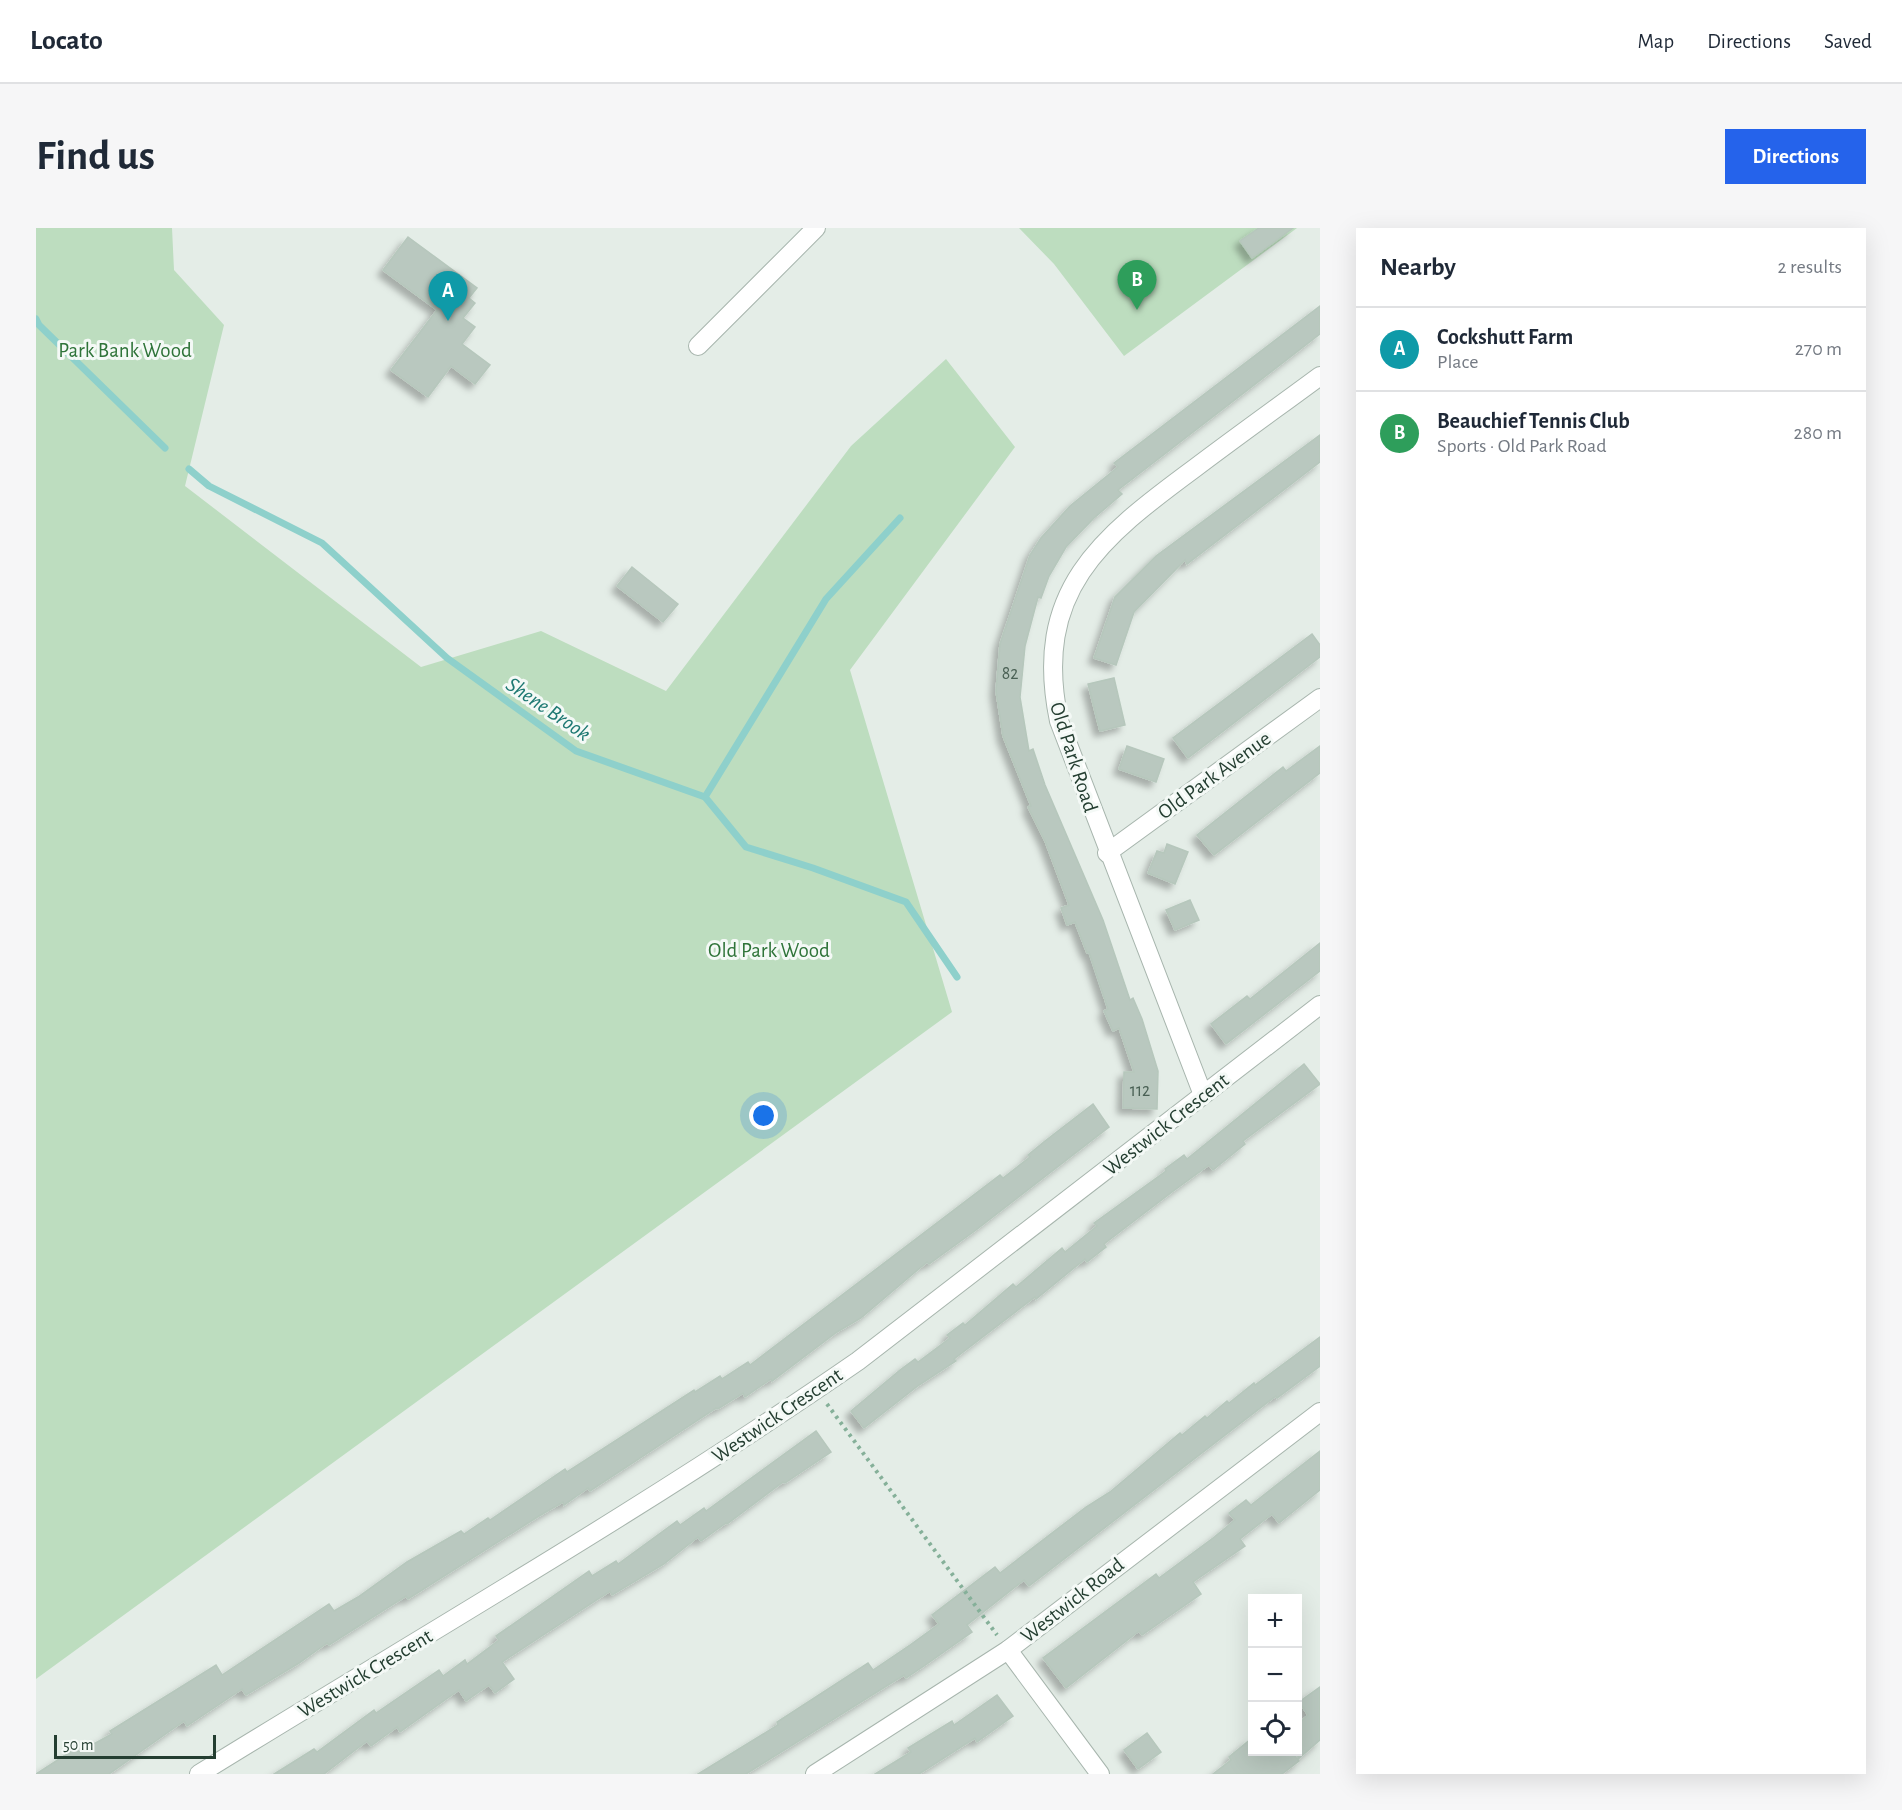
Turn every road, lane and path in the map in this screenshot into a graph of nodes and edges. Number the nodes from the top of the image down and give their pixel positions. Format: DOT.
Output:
graph roads {
  1 [pos="816,228"];
  2 [pos="698,346"];
  3 [pos="1320,376"];
  4 [pos="1320,698"];
  5 [pos="1107,853"];
  6 [pos="1320,1005"];
  7 [pos="1203,1095"];
  8 [pos="817,1390"];
  9 [pos="1320,1412"];
  10 [pos="1008,1650"];
  11 [pos="199,1774"];
  12 [pos="815,1774"];
  13 [pos="1101,1774"];
  1 -- 2 [label="street"];
  3 -- 5 [label="street, Old Park Road"];
  4 -- 5 [label="street, Old Park Avenue"];
  5 -- 7 [label="street, Old Park Road"];
  6 -- 7 [label="street, Westwick Crescent"];
  7 -- 8 [label="street, Westwick Crescent"];
  8 -- 10 [label="path"];
  8 -- 11 [label="street, Westwick Crescent"];
  9 -- 10 [label="street, Westwick Road"];
  10 -- 12 [label="street, Westwick Road"];
  10 -- 13 [label="street"];
}
